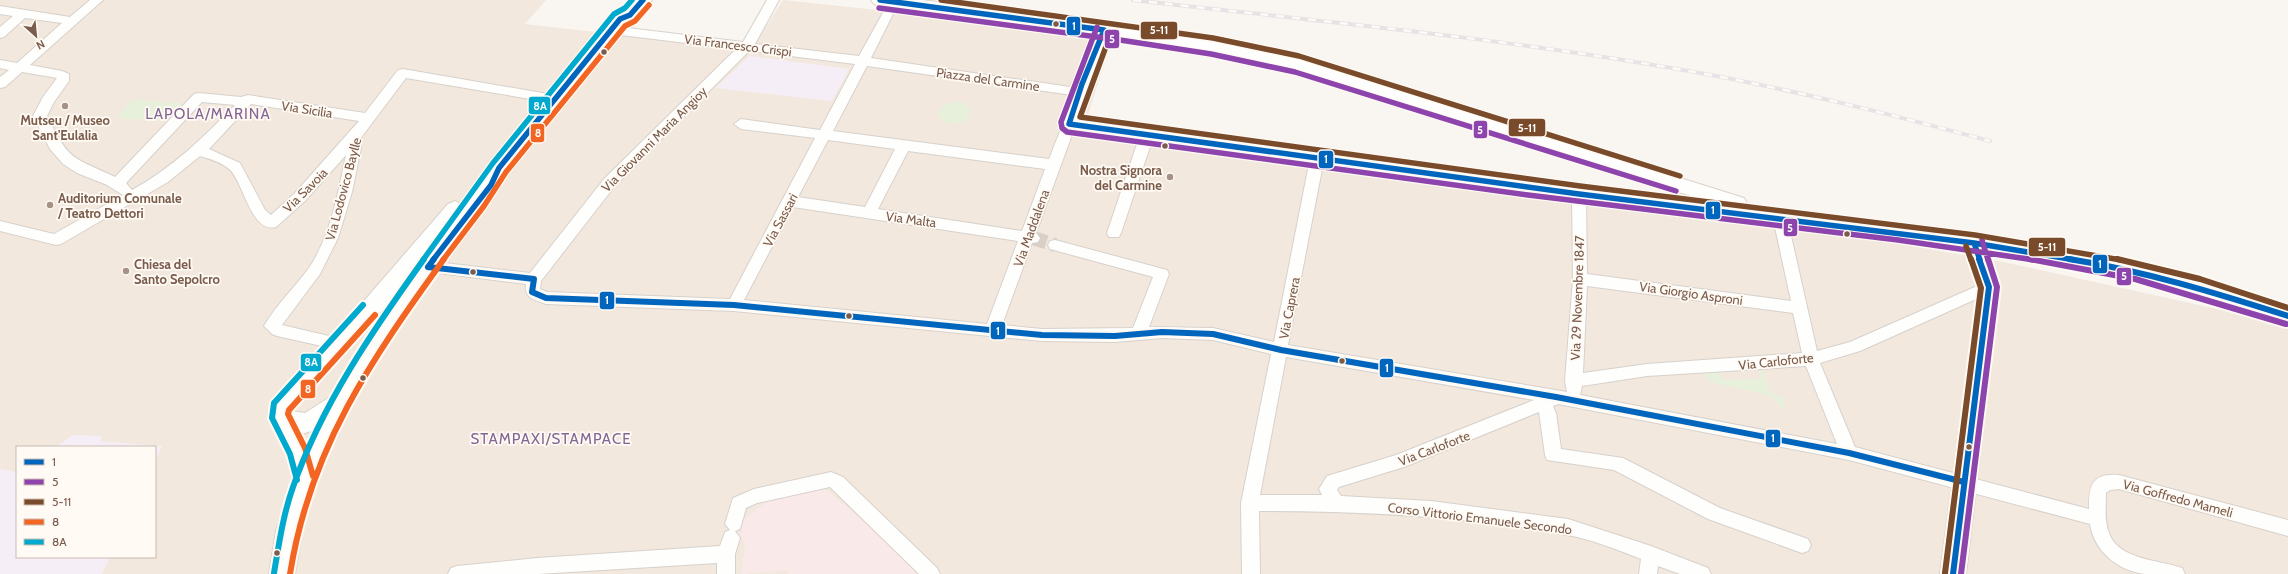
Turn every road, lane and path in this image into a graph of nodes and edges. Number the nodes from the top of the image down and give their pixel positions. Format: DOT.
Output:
graph roads {
  1 [pos="97,0"];
  2 [pos="625,0"];
  3 [pos="643,0"];
  4 [pos="773,0"];
  5 [pos="890,0"];
  6 [pos="0,10"];
  7 [pos="23,13"];
  8 [pos="72,21"];
  9 [pos="616,25"];
  10 [pos="1104,30"];
  11 [pos="0,34"];
  12 [pos="747,46"];
  13 [pos="863,61"];
  14 [pos="0,64"];
  15 [pos="21,67"];
  16 [pos="0,84"];
  17 [pos="1079,92"];
  18 [pos="248,99"];
  19 [pos="554,99"];
  20 [pos="367,118"];
  21 [pos="741,124"];
  22 [pos="1069,124"];
  23 [pos="825,135"];
  24 [pos="1147,135"];
  25 [pos="354,138"];
  26 [pos="904,145"];
  27 [pos="200,150"];
  28 [pos="1317,159"];
  29 [pos="1054,165"];
  30 [pos="118,183"];
  31 [pos="1579,194"];
  32 [pos="131,198"];
  33 [pos="790,201"];
  34 [pos="869,213"];
  35 [pos="1780,218"];
  36 [pos="0,226"];
  37 [pos="1114,233"];
  38 [pos="1030,237"];
  39 [pos="1974,243"];
  40 [pos="1055,245"];
  41 [pos="418,266"];
  42 [pos="534,279"];
  43 [pos="1580,279"];
  44 [pos="1989,287"];
  45 [pos="734,305"];
  46 [pos="1801,308"];
  47 [pos="2288,316"];
  48 [pos="992,331"];
  49 [pos="1139,334"];
  50 [pos="340,344"];
  51 [pos="1281,350"];
  52 [pos="1811,359"];
  53 [pos="312,372"];
  54 [pos="1573,381"];
  55 [pos="353,382"];
  56 [pos="1550,400"];
  57 [pos="1575,401"];
  58 [pos="340,402"];
  59 [pos="280,416"];
  60 [pos="1849,453"];
  61 [pos="305,478"];
  62 [pos="1964,482"];
  63 [pos="1337,503"];
  64 [pos="1250,511"];
  65 [pos="2099,519"];
  66 [pos="2288,528"];
  67 [pos="730,538"];
  68 [pos="1802,545"];
  69 [pos="1651,554"];
  70 [pos="282,574"];
  71 [pos="457,574"];
  72 [pos="726,574"];
  73 [pos="931,574"];
  74 [pos="1251,574"];
  75 [pos="1648,574"];
  76 [pos="1702,574"];
  77 [pos="1953,574"];
  78 [pos="2176,574"];
  1 -- 8 [label="street"];
  2 -- 9 [label="main road"];
  3 -- 9 [label="main road"];
  4 -- 12 [label="street, Via Giovanni Maria Angioy"];
  5 -- 10 [label="main road"];
  5 -- 13 [label="street, Via Sassari"];
  6 -- 7 [label="street"];
  7 -- 8 [label="street"];
  7 -- 11 [label="street"];
  8 -- 15 [label="street"];
  9 -- 12 [label="street, Via Francesco Crispi"];
  9 -- 19 [label="main road"];
  10 -- 17 [label="main road"];
  10 -- 35 [label="main road"];
  12 -- 13 [label="street, Via Francesco Crispi"];
  12 -- 42 [label="street, Via Giovanni Maria Angioy"];
  13 -- 17 [label="street, Piazza del Carmine"];
  13 -- 23 [label="street, Via Sassari"];
  14 -- 15 [label="street"];
  15 -- 16 [label="street"];
  15 -- 30 [label="street"];
  17 -- 22 [label="main road"];
  18 -- 20 [label="street, Via Sicilia"];
  18 -- 27 [label="street"];
  18 -- 30 [label="street, Via Sicilia"];
  19 -- 20 [label="street, Via Lodovico Baylle"];
  19 -- 41 [label="main road"];
  20 -- 25 [label="street, Via Lodovico Baylle"];
  21 -- 23 [label="street"];
  22 -- 24 [label="main road"];
  22 -- 29 [label="street, Via Maddalena"];
  23 -- 26 [label="street"];
  23 -- 33 [label="street, Via Sassari"];
  24 -- 28 [label="main road"];
  24 -- 37 [label="street"];
  25 -- 27 [label="street, Via Savoia"];
  25 -- 50 [label="street, Via Lodovico Baylle"];
  26 -- 29 [label="street"];
  26 -- 34 [label="street"];
  27 -- 32 [label="street"];
  28 -- 31 [label="main road"];
  28 -- 51 [label="street, Via Caprera"];
  29 -- 38 [label="street, Via Maddalena"];
  30 -- 32 [label="street"];
  31 -- 35 [label="main road"];
  31 -- 43 [label="street, Via 29 Novembre 1847"];
  32 -- 36 [label="street"];
  33 -- 34 [label="street, Via Malta"];
  33 -- 45 [label="street, Via Sassari"];
  34 -- 38 [label="street, Via Malta"];
  35 -- 39 [label="main road"];
  35 -- 46 [label="street"];
  38 -- 48 [label="street, Via Maddalena"];
  39 -- 44 [label="main road"];
  39 -- 47 [label="main road"];
  40 -- 49 [label="street"];
  41 -- 42 [label="street"];
  41 -- 50 [label="main road"];
  41 -- 55 [label="main road"];
  42 -- 45 [label="street"];
  43 -- 46 [label="street, Via Giorgio Asproni"];
  43 -- 54 [label="street, Via 29 Novembre 1847"];
  44 -- 52 [label="street, Via Carloforte"];
  44 -- 62 [label="main road"];
  45 -- 48 [label="street"];
  46 -- 52 [label="street"];
  48 -- 49 [label="street"];
  49 -- 51 [label="street"];
  50 -- 53 [label="main road"];
  51 -- 56 [label="street"];
  51 -- 64 [label="street, Via Caprera"];
  52 -- 54 [label="street, Via Carloforte"];
  52 -- 60 [label="street"];
  53 -- 55 [label="main road"];
  53 -- 59 [label="main road"];
  54 -- 57 [label="street, Via 29 Novembre 1847"];
  55 -- 58 [label="main road"];
  56 -- 57 [label="street"];
  56 -- 63 [label="street, Via Carloforte"];
  56 -- 68 [label="street"];
  57 -- 60 [label="street"];
  58 -- 59 [label="main road"];
  58 -- 61 [label="main road"];
  59 -- 61 [label="main road"];
  60 -- 62 [label="street"];
  61 -- 70 [label="main road"];
  62 -- 65 [label="street"];
  62 -- 77 [label="main road"];
  63 -- 64 [label="street, Corso Vittorio Emanuele Secondo"];
  63 -- 69 [label="street, Corso Vittorio Emanuele Secondo"];
  64 -- 74 [label="street, Via Caprera"];
  65 -- 66 [label="street, Via Goffredo Mameli"];
  65 -- 78 [label="street, Via Goffredo Mameli"];
  67 -- 71 [label="street"];
  67 -- 72 [label="street"];
  67 -- 73 [label="street"];
  69 -- 75 [label="street"];
  69 -- 76 [label="street, Corso Vittorio Emanuele Secondo"];
}
